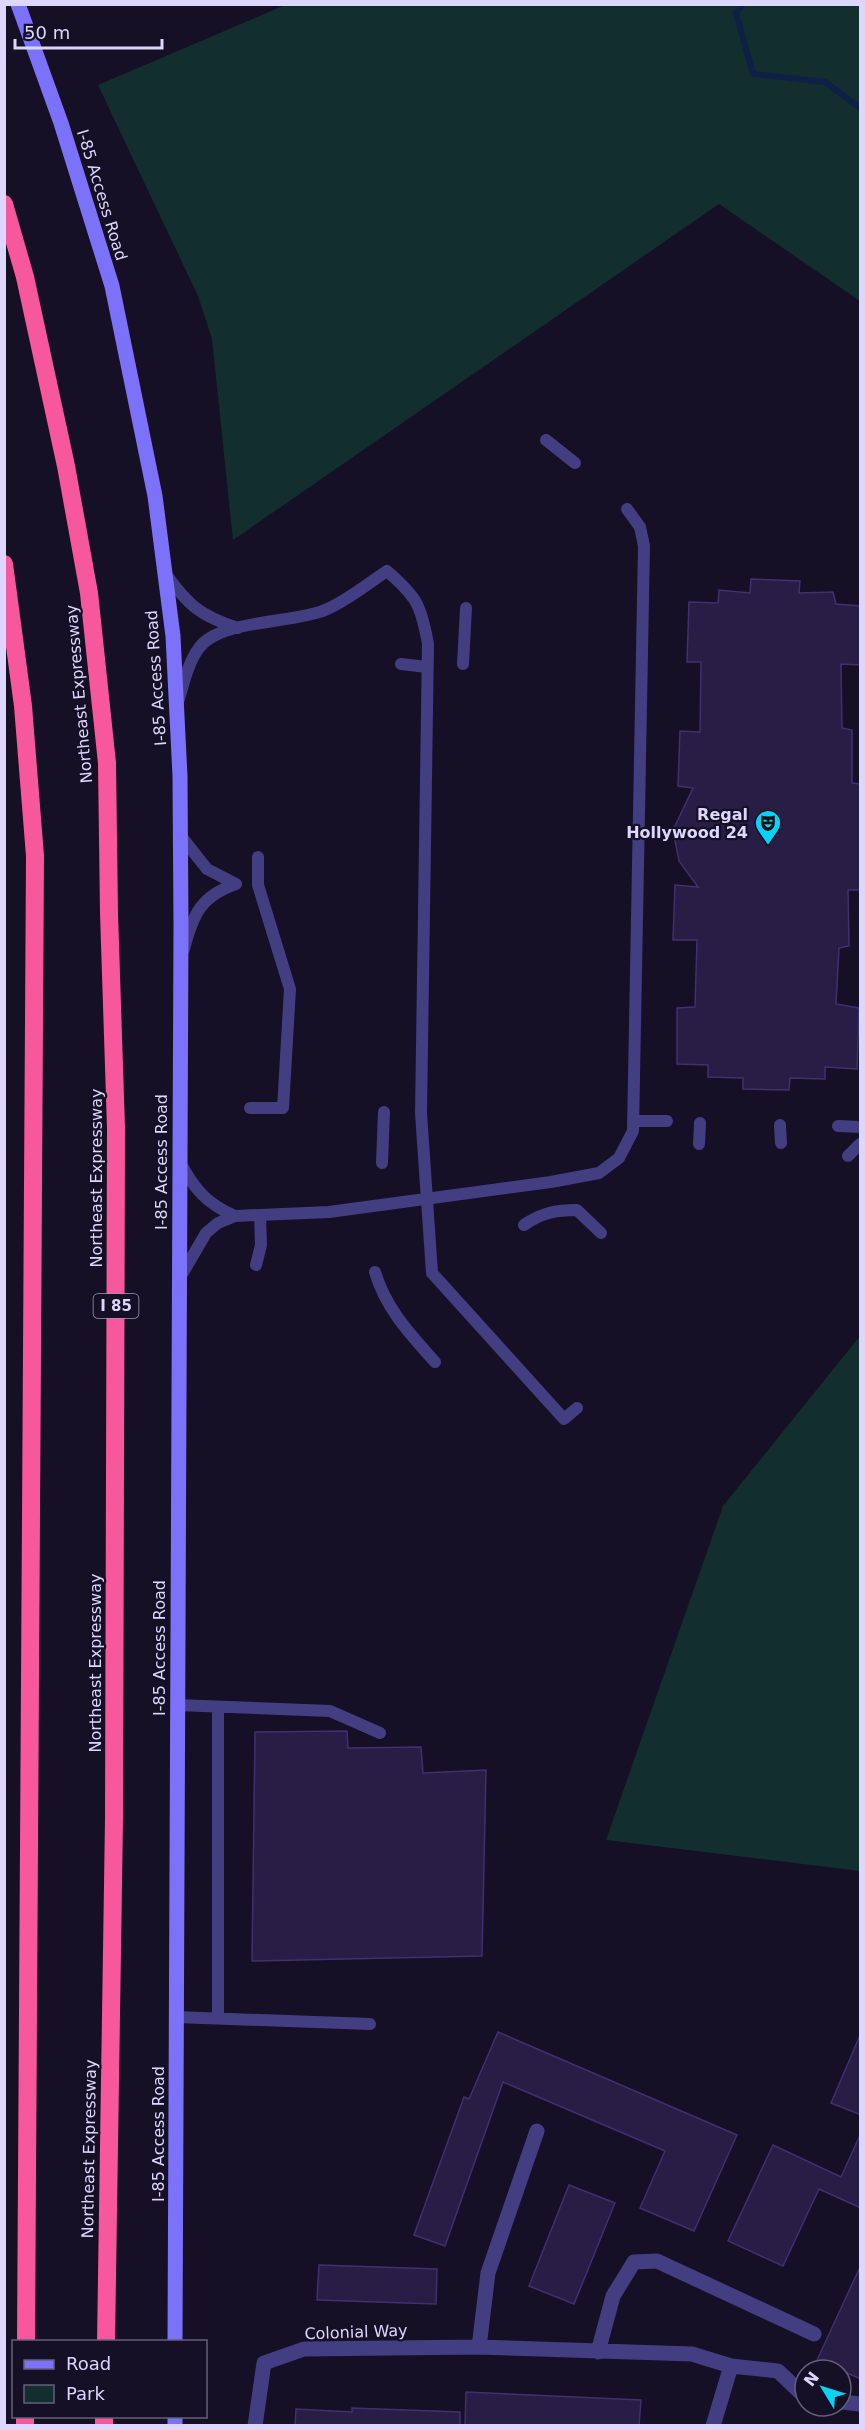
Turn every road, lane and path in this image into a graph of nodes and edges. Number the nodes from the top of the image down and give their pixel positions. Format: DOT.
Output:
graph roads {
  1 [pos="18,4"];
  2 [pos="4,204"];
  3 [pos="546,440"];
  4 [pos="575,463"];
  5 [pos="627,509"];
  6 [pos="4,564"];
  7 [pos="165,573"];
  8 [pos="466,608"];
  9 [pos="238,628"];
  10 [pos="400,664"];
  11 [pos="463,664"];
  12 [pos="427,667"];
  13 [pos="177,706"];
  14 [pos="180,835"];
  15 [pos="258,857"];
  16 [pos="180,960"];
  17 [pos="250,1108"];
  18 [pos="384,1112"];
  19 [pos="633,1121"];
  20 [pos="667,1121"];
  21 [pos="700,1123"];
  22 [pos="780,1125"];
  23 [pos="838,1126"];
  24 [pos="861,1127"];
  25 [pos="781,1143"];
  26 [pos="699,1144"];
  27 [pos="861,1144"];
  28 [pos="848,1156"];
  29 [pos="179,1159"];
  30 [pos="382,1163"];
  31 [pos="426,1198"];
  32 [pos="260,1215"];
  33 [pos="235,1216"];
  34 [pos="524,1226"];
  35 [pos="601,1233"];
  36 [pos="256,1265"];
  37 [pos="375,1272"];
  38 [pos="178,1282"];
  39 [pos="435,1362"];
  40 [pos="577,1408"];
  41 [pos="177,1705"];
  42 [pos="218,1708"];
  43 [pos="380,1733"];
  44 [pos="176,2017"];
  45 [pos="218,2017"];
  46 [pos="370,2024"];
  47 [pos="537,2131"];
  48 [pos="814,2334"];
  49 [pos="26,2340"];
  50 [pos="106,2340"];
  51 [pos="175,2340"];
  52 [pos="479,2348"];
  53 [pos="598,2352"];
  54 [pos="731,2366"];
  55 [pos="793,2385"];
  56 [pos="255,2426"];
  57 [pos="713,2426"];
  1 -- 7 [label="main road, I-85 Access Road"];
  2 -- 50 [label="highway, Northeast Expressway / I 85"];
  3 -- 4 [label="lane"];
  5 -- 19 [label="lane"];
  6 -- 49 [label="highway"];
  7 -- 9 [label="lane"];
  7 -- 13 [label="main road, I-85 Access Road"];
  8 -- 11 [label="lane"];
  9 -- 12 [label="lane"];
  9 -- 13 [label="lane"];
  10 -- 12 [label="lane"];
  12 -- 31 [label="lane"];
  13 -- 14 [label="main road, I-85 Access Road"];
  14 -- 16 [label="main road, I-85 Access Road"];
  14 -- 16 [label="lane"];
  15 -- 17 [label="lane"];
  16 -- 29 [label="main road, I-85 Access Road"];
  18 -- 30 [label="lane"];
  19 -- 20 [label="lane"];
  19 -- 31 [label="lane"];
  21 -- 26 [label="lane"];
  22 -- 25 [label="lane"];
  23 -- 24 [label="lane"];
  27 -- 28 [label="lane"];
  29 -- 33 [label="lane"];
  29 -- 38 [label="main road, I-85 Access Road"];
  31 -- 32 [label="lane"];
  31 -- 40 [label="lane"];
  32 -- 33 [label="lane"];
  32 -- 36 [label="lane"];
  33 -- 38 [label="lane"];
  34 -- 35 [label="lane"];
  37 -- 39 [label="lane"];
  38 -- 41 [label="main road, I-85 Access Road"];
  41 -- 42 [label="lane"];
  41 -- 44 [label="main road, I-85 Access Road"];
  42 -- 43 [label="lane"];
  42 -- 45 [label="lane"];
  44 -- 45 [label="lane"];
  44 -- 51 [label="main road, I-85 Access Road"];
  45 -- 46 [label="lane"];
  47 -- 52 [label="street"];
  48 -- 53 [label="street"];
  52 -- 53 [label="street, Colonial Way"];
  52 -- 56 [label="street, Colonial Way"];
  53 -- 54 [label="street, Colonial Way"];
  54 -- 55 [label="street, Colonial Way"];
  54 -- 57 [label="street"];
}
